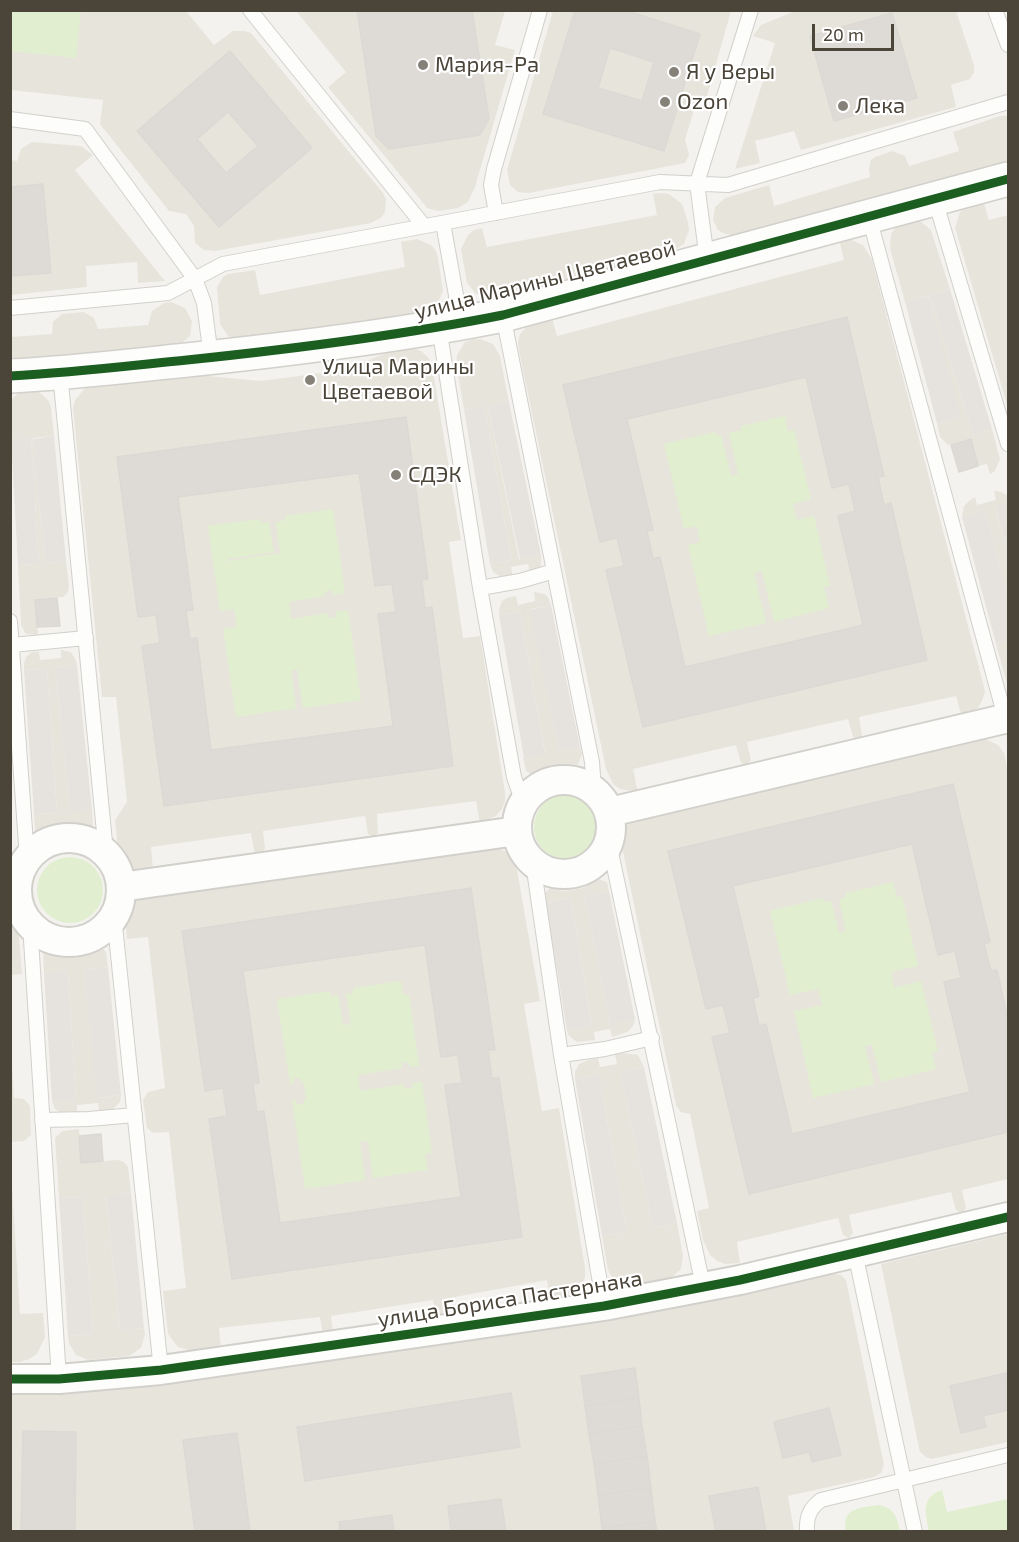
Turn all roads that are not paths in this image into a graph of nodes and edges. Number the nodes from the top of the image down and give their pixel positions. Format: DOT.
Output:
graph roads {
  1 [pos="250,10"];
  2 [pos="540,10"];
  3 [pos="751,10"];
  4 [pos="995,10"];
  5 [pos="1008,45"];
  6 [pos="1008,102"];
  7 [pos="10,119"];
  8 [pos="1008,179"];
  9 [pos="697,183"];
  10 [pos="935,200"];
  11 [pos="496,213"];
  12 [pos="869,217"];
  13 [pos="442,223"];
  14 [pos="424,226"];
  15 [pos="707,261"];
  16 [pos="195,279"];
  17 [pos="10,308"];
  18 [pos="503,315"];
  19 [pos="450,325"];
  20 [pos="211,357"];
  21 [pos="60,373"];
  22 [pos="10,376"];
  23 [pos="1008,444"];
  24 [pos="555,571"];
  25 [pos="480,588"];
  26 [pos="10,621"];
  27 [pos="86,638"];
  28 [pos="12,645"];
  29 [pos="1007,723"];
  30 [pos="594,789"];
  31 [pos="523,803"];
  32 [pos="610,812"];
  33 [pos="517,831"];
  34 [pos="609,843"];
  35 [pos="106,853"];
  36 [pos="27,858"];
  37 [pos="533,863"];
  38 [pos="121,887"];
  39 [pos="14,893"];
  40 [pos="114,916"];
  41 [pos="30,924"];
  42 [pos="652,1038"];
  43 [pos="561,1055"];
  44 [pos="135,1115"];
  45 [pos="42,1120"];
  46 [pos="1008,1217"];
  47 [pos="855,1253"];
  48 [pos="703,1287"];
  49 [pos="604,1306"];
  50 [pos="161,1370"];
  51 [pos="10,1379"];
  52 [pos="59,1379"];
  53 [pos="1008,1455"];
  54 [pos="903,1480"];
  55 [pos="807,1532"];
  56 [pos="915,1532"];
  1 -- 14 [label="lane"];
  2 -- 11 [label="lane"];
  3 -- 9 [label="lane"];
  4 -- 5 [label="lane"];
  6 -- 9 [label="lane"];
  7 -- 16 [label="lane"];
  8 -- 10 [label="street, улица Марины Цветаевой"];
  9 -- 11 [label="lane"];
  9 -- 15 [label="lane"];
  10 -- 12 [label="street, улица Марины Цветаевой"];
  10 -- 23 [label="lane"];
  11 -- 13 [label="lane"];
  12 -- 15 [label="street, улица Марины Цветаевой"];
  12 -- 29 [label="lane"];
  13 -- 14 [label="lane"];
  13 -- 19 [label="lane"];
  14 -- 16 [label="lane"];
  15 -- 18 [label="street, улица Марины Цветаевой"];
  16 -- 17 [label="lane"];
  16 -- 20 [label="lane"];
  18 -- 19 [label="street, улица Марины Цветаевой"];
  18 -- 24 [label="lane"];
  19 -- 20 [label="street, улица Марины Цветаевой"];
  19 -- 25 [label="lane"];
  20 -- 21 [label="street, улица Марины Цветаевой"];
  21 -- 22 [label="street, улица Марины Цветаевой"];
  21 -- 27 [label="lane"];
  24 -- 25 [label="lane"];
  24 -- 30 [label="lane"];
  25 -- 31 [label="lane"];
  26 -- 28 [label="lane"];
  27 -- 28 [label="lane"];
  27 -- 35 [label="lane"];
  28 -- 36 [label="lane"];
  29 -- 32 [label="street"];
  30 -- 31 [label="street"];
  30 -- 32 [label="street"];
  31 -- 33 [label="street"];
  32 -- 34 [label="street"];
  33 -- 37 [label="street"];
  33 -- 38 [label="street"];
  34 -- 37 [label="street"];
  34 -- 42 [label="lane"];
  35 -- 36 [label="street"];
  35 -- 38 [label="street"];
  36 -- 39 [label="street"];
  37 -- 43 [label="lane"];
  38 -- 40 [label="street"];
  39 -- 41 [label="street"];
  40 -- 41 [label="street"];
  40 -- 44 [label="lane"];
  41 -- 45 [label="lane"];
  42 -- 43 [label="lane"];
  42 -- 48 [label="lane"];
  43 -- 49 [label="lane"];
  44 -- 45 [label="lane"];
  44 -- 50 [label="lane"];
  45 -- 52 [label="lane"];
  46 -- 47 [label="street, улица Бориса Пастернака"];
  47 -- 48 [label="street, улица Бориса Пастернака"];
  47 -- 54 [label="lane"];
  48 -- 49 [label="street, улица Бориса Пастернака"];
  49 -- 50 [label="street, улица Бориса Пастернака"];
  50 -- 52 [label="street, улица Бориса Пастернака"];
  51 -- 52 [label="street, улица Бориса Пастернака"];
  53 -- 54 [label="lane"];
  54 -- 55 [label="lane"];
  54 -- 56 [label="lane"];
}
